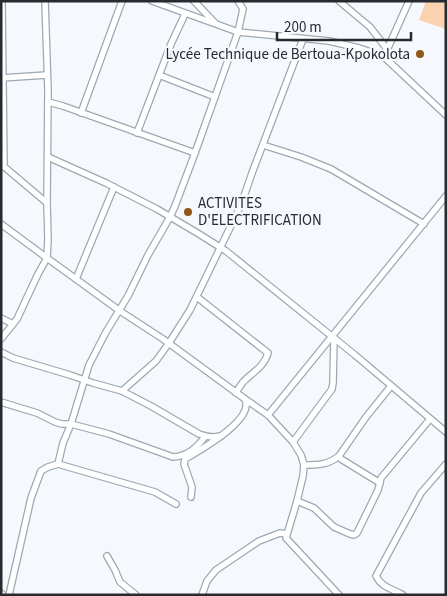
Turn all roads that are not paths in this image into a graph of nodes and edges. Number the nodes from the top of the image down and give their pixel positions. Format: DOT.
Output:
graph roads {
  1 [pos="2,1"];
  2 [pos="45,1"];
  3 [pos="122,1"];
  4 [pos="152,1"];
  5 [pos="194,1"];
  6 [pos="238,1"];
  7 [pos="340,1"];
  8 [pos="408,1"];
  9 [pos="185,14"];
  10 [pos="217,25"];
  11 [pos="238,32"];
  12 [pos="303,39"];
  13 [pos="2,41"];
  14 [pos="387,49"];
  15 [pos="384,56"];
  16 [pos="47,75"];
  17 [pos="159,75"];
  18 [pos="2,78"];
  19 [pos="216,97"];
  20 [pos="48,102"];
  21 [pos="81,113"];
  22 [pos="446,115"];
  23 [pos="3,117"];
  24 [pos="137,133"];
  25 [pos="263,144"];
  26 [pos="195,153"];
  27 [pos="48,157"];
  28 [pos="3,165"];
  29 [pos="114,187"];
  30 [pos="446,196"];
  31 [pos="48,203"];
  32 [pos="170,217"];
  33 [pos="1,224"];
  34 [pos="424,224"];
  35 [pos="221,248"];
  36 [pos="47,258"];
  37 [pos="76,279"];
  38 [pos="196,297"];
  39 [pos="120,311"];
  40 [pos="1,318"];
  41 [pos="13,324"];
  42 [pos="333,337"];
  43 [pos="1,339"];
  44 [pos="169,343"];
  45 [pos="1,352"];
  46 [pos="84,380"];
  47 [pos="391,386"];
  48 [pos="122,391"];
  49 [pos="236,393"];
  50 [pos="245,399"];
  51 [pos="1,402"];
  52 [pos="268,415"];
  53 [pos="430,419"];
  54 [pos="71,424"];
  55 [pos="446,432"];
  56 [pos="221,436"];
  57 [pos="205,437"];
  58 [pos="294,442"];
  59 [pos="339,456"];
  60 [pos="58,464"];
  61 [pos="446,464"];
  62 [pos="304,466"];
  63 [pos="380,483"];
  64 [pos="191,497"];
  65 [pos="297,502"];
  66 [pos="176,504"];
  67 [pos="287,534"];
  68 [pos="107,556"];
  69 [pos="9,595"];
  70 [pos="136,595"];
  71 [pos="202,595"];
  72 [pos="339,595"];
  73 [pos="403,595"];
  1 -- 13 [label="street"];
  2 -- 16 [label="street"];
  3 -- 21 [label="street"];
  4 -- 9 [label="street"];
  5 -- 10 [label="street"];
  6 -- 11 [label="street"];
  7 -- 14 [label="street"];
  8 -- 14 [label="street"];
  9 -- 10 [label="street"];
  9 -- 17 [label="street"];
  10 -- 11 [label="street"];
  11 -- 12 [label="street"];
  11 -- 19 [label="street"];
  12 -- 15 [label="street"];
  12 -- 25 [label="street"];
  13 -- 18 [label="street"];
  14 -- 15 [label="street"];
  15 -- 22 [label="street"];
  16 -- 18 [label="street"];
  16 -- 20 [label="street"];
  17 -- 19 [label="street"];
  17 -- 24 [label="street"];
  18 -- 23 [label="street"];
  19 -- 26 [label="street"];
  20 -- 21 [label="street"];
  20 -- 27 [label="street"];
  21 -- 24 [label="street"];
  23 -- 28 [label="street"];
  24 -- 26 [label="street"];
  25 -- 34 [label="street"];
  25 -- 35 [label="street"];
  26 -- 32 [label="street"];
  27 -- 29 [label="street"];
  27 -- 31 [label="street"];
  28 -- 31 [label="street"];
  29 -- 32 [label="street"];
  29 -- 37 [label="street"];
  30 -- 34 [label="street"];
  31 -- 36 [label="street"];
  32 -- 35 [label="street"];
  32 -- 39 [label="street"];
  33 -- 36 [label="street"];
  34 -- 42 [label="street"];
  35 -- 38 [label="street"];
  35 -- 42 [label="street"];
  36 -- 37 [label="street"];
  36 -- 41 [label="street"];
  37 -- 39 [label="street"];
  38 -- 44 [label="street"];
  38 -- 49 [label="street"];
  39 -- 44 [label="street"];
  39 -- 46 [label="street"];
  40 -- 41 [label="street"];
  41 -- 43 [label="street"];
  42 -- 47 [label="street"];
  42 -- 52 [label="street"];
  42 -- 58 [label="street"];
  44 -- 48 [label="street"];
  44 -- 49 [label="street"];
  45 -- 46 [label="street"];
  46 -- 48 [label="street"];
  46 -- 54 [label="street"];
  47 -- 53 [label="street"];
  47 -- 59 [label="street"];
  48 -- 57 [label="street"];
  49 -- 50 [label="street"];
  50 -- 52 [label="street"];
  50 -- 56 [label="street"];
  51 -- 54 [label="street"];
  52 -- 58 [label="street"];
  53 -- 55 [label="street"];
  53 -- 63 [label="street"];
  54 -- 57 [label="street"];
  54 -- 60 [label="street"];
  56 -- 57 [label="street"];
  56 -- 64 [label="street"];
  58 -- 62 [label="street"];
  59 -- 62 [label="street"];
  59 -- 63 [label="street"];
  60 -- 66 [label="street"];
  60 -- 69 [label="street"];
  61 -- 73 [label="street"];
  62 -- 65 [label="street"];
  63 -- 65 [label="street"];
  65 -- 67 [label="street"];
  67 -- 71 [label="street"];
  67 -- 72 [label="street"];
  68 -- 70 [label="street"];
}
